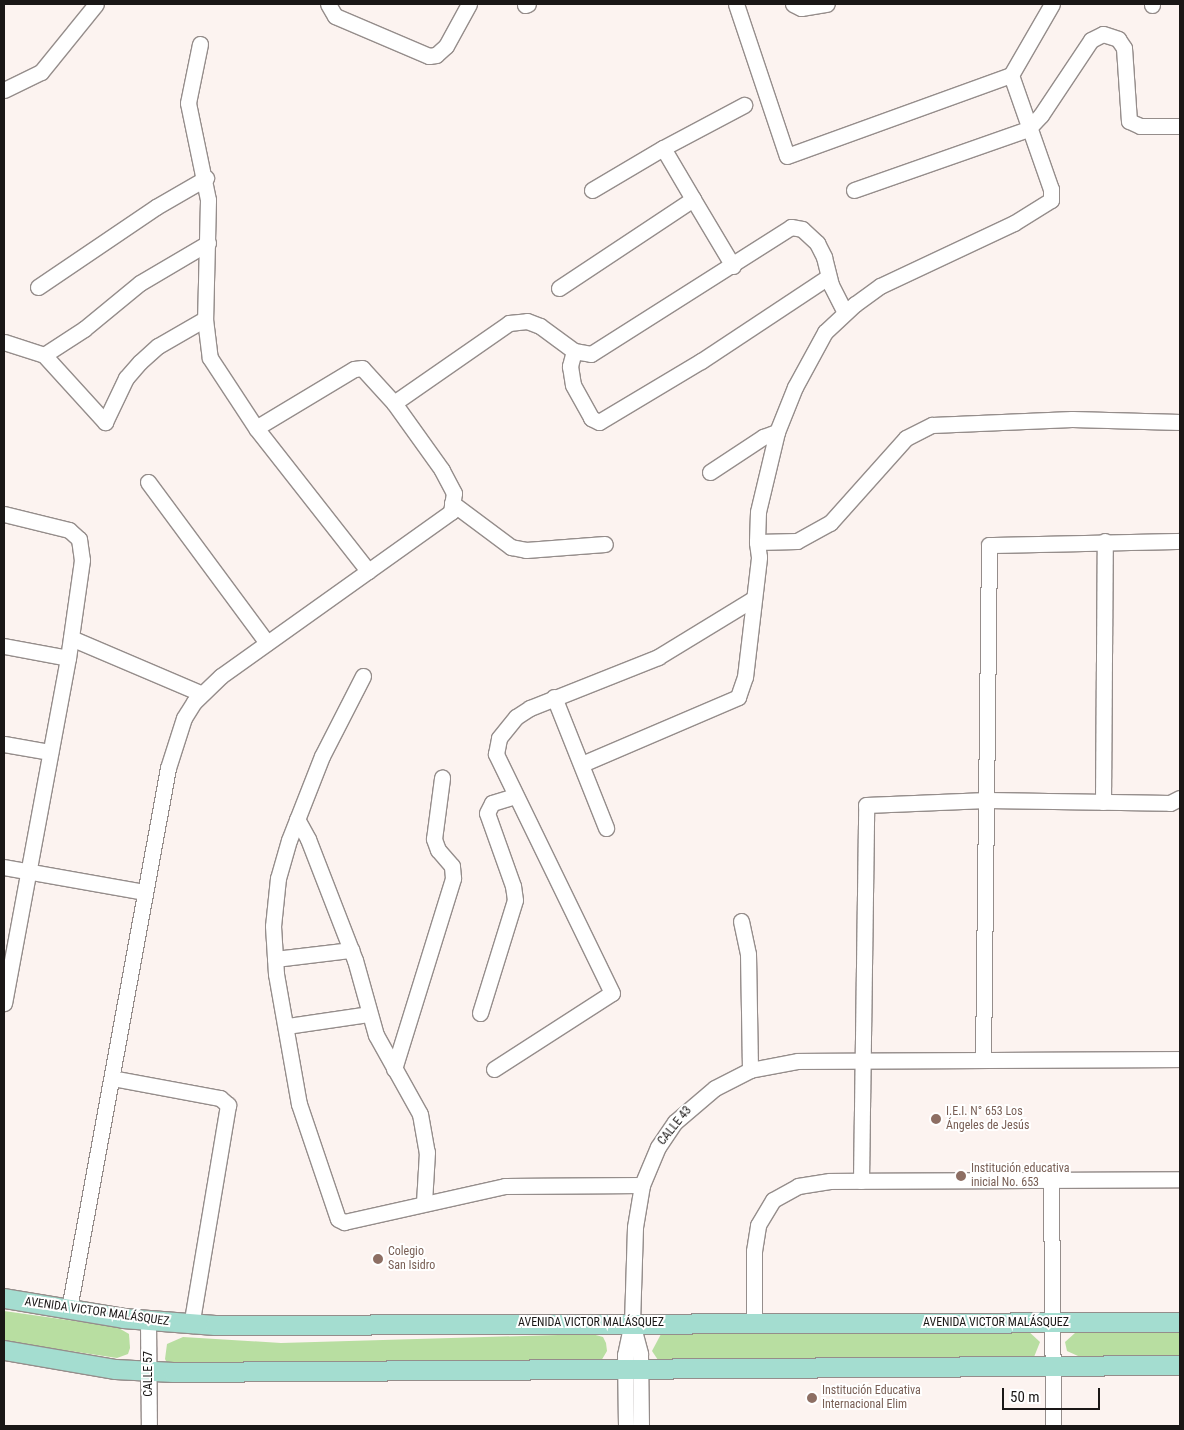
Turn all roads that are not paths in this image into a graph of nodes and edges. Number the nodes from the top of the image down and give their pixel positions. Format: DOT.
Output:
graph roads {
  1 [pos="96,4"];
  2 [pos="328,4"];
  3 [pos="469,4"];
  4 [pos="736,4"];
  5 [pos="793,4"];
  6 [pos="826,4"];
  7 [pos="1052,4"];
  8 [pos="200,44"];
  9 [pos="1010,75"];
  10 [pos="4,90"];
  11 [pos="744,105"];
  12 [pos="1180,126"];
  13 [pos="1028,129"];
  14 [pos="663,148"];
  15 [pos="206,178"];
  16 [pos="592,190"];
  17 [pos="854,190"];
  18 [pos="693,199"];
  19 [pos="208,243"];
  20 [pos="733,266"];
  21 [pos="828,277"];
  22 [pos="38,287"];
  23 [pos="559,288"];
  24 [pos="845,312"];
  25 [pos="205,319"];
  26 [pos="4,342"];
  27 [pos="574,351"];
  28 [pos="44,355"];
  29 [pos="394,403"];
  30 [pos="1180,422"];
  31 [pos="256,428"];
  32 [pos="777,432"];
  33 [pos="710,472"];
  34 [pos="148,482"];
  35 [pos="452,504"];
  36 [pos="4,514"];
  37 [pos="1180,541"];
  38 [pos="757,542"];
  39 [pos="1104,542"];
  40 [pos="605,544"];
  41 [pos="368,571"];
  42 [pos="753,599"];
  43 [pos="71,638"];
  44 [pos="267,643"];
  45 [pos="4,646"];
  46 [pos="68,658"];
  47 [pos="364,676"];
  48 [pos="202,694"];
  49 [pos="554,697"];
  50 [pos="4,744"];
  51 [pos="50,752"];
  52 [pos="582,764"];
  53 [pos="442,778"];
  54 [pos="515,796"];
  55 [pos="1180,798"];
  56 [pos="987,800"];
  57 [pos="1103,802"];
  58 [pos="297,819"];
  59 [pos="606,828"];
  60 [pos="4,867"];
  61 [pos="28,872"];
  62 [pos="145,892"];
  63 [pos="741,920"];
  64 [pos="351,950"];
  65 [pos="274,959"];
  66 [pos="4,995"];
  67 [pos="480,1013"];
  68 [pos="369,1014"];
  69 [pos="287,1026"];
  70 [pos="1180,1059"];
  71 [pos="862,1060"];
  72 [pos="983,1060"];
  73 [pos="394,1069"];
  74 [pos="494,1069"];
  75 [pos="750,1070"];
  76 [pos="112,1078"];
  77 [pos="1180,1179"];
  78 [pos="1051,1181"];
  79 [pos="861,1182"];
  80 [pos="642,1185"];
  81 [pos="424,1203"];
  82 [pos="4,1298"];
  83 [pos="69,1310"];
  84 [pos="148,1321"];
  85 [pos="1180,1322"];
  86 [pos="632,1323"];
  87 [pos="754,1323"];
  88 [pos="1052,1323"];
  89 [pos="191,1324"];
  90 [pos="4,1350"];
  91 [pos="1180,1365"];
  92 [pos="1052,1366"];
  93 [pos="633,1368"];
  94 [pos="148,1372"];
  95 [pos="148,1426"];
  96 [pos="626,1426"];
  97 [pos="641,1426"];
  98 [pos="1053,1426"];
  1 -- 10 [label="street"];
  2 -- 3 [label="street"];
  4 -- 9 [label="street"];
  5 -- 6 [label="street"];
  7 -- 9 [label="street"];
  8 -- 15 [label="street"];
  9 -- 13 [label="street"];
  11 -- 14 [label="street"];
  12 -- 13 [label="street"];
  13 -- 17 [label="street"];
  13 -- 24 [label="street"];
  14 -- 16 [label="street"];
  14 -- 18 [label="street"];
  15 -- 19 [label="street"];
  15 -- 22 [label="street"];
  18 -- 20 [label="street"];
  18 -- 23 [label="street"];
  19 -- 25 [label="street"];
  19 -- 28 [label="street"];
  20 -- 21 [label="street"];
  20 -- 27 [label="street"];
  21 -- 24 [label="street"];
  21 -- 27 [label="street"];
  24 -- 32 [label="street"];
  25 -- 28 [label="street"];
  25 -- 31 [label="street"];
  26 -- 28 [label="street"];
  27 -- 29 [label="street"];
  29 -- 31 [label="street"];
  29 -- 35 [label="street"];
  30 -- 38 [label="street"];
  31 -- 41 [label="street"];
  32 -- 33 [label="street"];
  32 -- 38 [label="street"];
  34 -- 44 [label="street"];
  35 -- 40 [label="street"];
  35 -- 41 [label="street"];
  36 -- 43 [label="street"];
  37 -- 39 [label="street"];
  38 -- 42 [label="street"];
  39 -- 56 [label="street"];
  39 -- 57 [label="street"];
  41 -- 44 [label="street"];
  42 -- 49 [label="street"];
  42 -- 52 [label="street"];
  43 -- 46 [label="street"];
  43 -- 48 [label="street"];
  44 -- 48 [label="street"];
  45 -- 46 [label="street"];
  46 -- 51 [label="street"];
  47 -- 58 [label="street"];
  48 -- 62 [label="street"];
  49 -- 52 [label="street"];
  49 -- 54 [label="street"];
  50 -- 51 [label="street"];
  51 -- 61 [label="street"];
  52 -- 59 [label="street"];
  53 -- 73 [label="street"];
  54 -- 67 [label="street"];
  54 -- 74 [label="street"];
  55 -- 57 [label="street"];
  56 -- 57 [label="street"];
  56 -- 71 [label="street"];
  56 -- 72 [label="street"];
  58 -- 64 [label="street"];
  58 -- 65 [label="street"];
  60 -- 61 [label="street"];
  61 -- 62 [label="street"];
  61 -- 66 [label="street"];
  62 -- 76 [label="street"];
  63 -- 75 [label="street"];
  64 -- 65 [label="street"];
  64 -- 68 [label="street"];
  65 -- 69 [label="street"];
  68 -- 69 [label="street"];
  68 -- 73 [label="street"];
  69 -- 81 [label="street"];
  70 -- 72 [label="street, CALLE 43"];
  71 -- 72 [label="street, CALLE 43"];
  71 -- 75 [label="street, CALLE 43"];
  71 -- 79 [label="street"];
  73 -- 81 [label="street"];
  75 -- 80 [label="street, CALLE 43"];
  76 -- 83 [label="street"];
  76 -- 89 [label="street"];
  77 -- 78 [label="street"];
  78 -- 79 [label="street"];
  78 -- 88 [label="street"];
  79 -- 87 [label="street"];
  80 -- 81 [label="street"];
  80 -- 86 [label="street, CALLE 43"];
  82 -- 83 [label="main road, AVENIDA VICTOR MALÁSQUEZ"];
  83 -- 84 [label="main road, AVENIDA VICTOR MALÁSQUEZ"];
  84 -- 89 [label="main road, AVENIDA VICTOR MALÁSQUEZ"];
  84 -- 94 [label="street, CALLE 57"];
  85 -- 88 [label="main road, AVENIDA VICTOR MALÁSQUEZ"];
  86 -- 87 [label="main road, AVENIDA VICTOR MALÁSQUEZ"];
  86 -- 89 [label="main road, AVENIDA VICTOR MALÁSQUEZ"];
  86 -- 93 [label="street, CALLE 43"];
  87 -- 88 [label="main road, AVENIDA VICTOR MALÁSQUEZ"];
  88 -- 92 [label="street"];
  90 -- 94 [label="main road"];
  91 -- 92 [label="main road"];
  92 -- 93 [label="main road"];
  92 -- 98 [label="street"];
  93 -- 94 [label="main road"];
  93 -- 96 [label="street"];
  93 -- 97 [label="street"];
  94 -- 95 [label="street, CALLE 57"];
}
